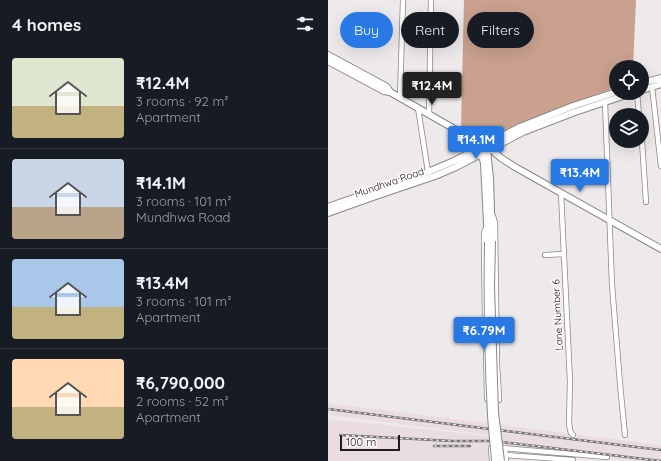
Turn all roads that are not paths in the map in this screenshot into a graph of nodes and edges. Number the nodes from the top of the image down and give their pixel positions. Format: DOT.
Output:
graph roads {
  1 [pos="403,0"];
  2 [pos="431,0"];
  3 [pos="328,55"];
  4 [pos="328,61"];
  5 [pos="661,78"];
  6 [pos="649,84"];
  7 [pos="661,84"];
  8 [pos="649,86"];
  9 [pos="390,92"];
  10 [pos="609,94"];
  11 [pos="400,98"];
  12 [pos="611,100"];
  13 [pos="649,100"];
  14 [pos="605,102"];
  15 [pos="418,108"];
  16 [pos="429,115"];
  17 [pos="465,135"];
  18 [pos="487,148"];
  19 [pos="642,148"];
  20 [pos="478,152"];
  21 [pos="661,166"];
  22 [pos="428,172"];
  23 [pos="394,188"];
  24 [pos="561,193"];
  25 [pos="646,202"];
  26 [pos="328,207"];
  27 [pos="491,210"];
  28 [pos="328,214"];
  29 [pos="610,220"];
  30 [pos="487,222"];
  31 [pos="490,242"];
  32 [pos="661,250"];
  33 [pos="563,254"];
  34 [pos="545,255"];
  35 [pos="573,435"];
  36 [pos="625,435"];
  37 [pos="505,448"];
  38 [pos="572,454"];
  39 [pos="506,455"];
  40 [pos="607,457"];
  41 [pos="557,460"];
  42 [pos="573,460"];
  43 [pos="492,461"];
  44 [pos="495,461"];
  45 [pos="501,461"];
  46 [pos="506,461"];
  1 -- 11 [label="street"];
  2 -- 16 [label="street"];
  3 -- 9 [label="main road"];
  4 -- 9 [label="main road"];
  5 -- 6 [label="main road"];
  7 -- 8 [label="main road"];
  9 -- 11 [label="main road"];
  10 -- 18 [label="main road, Mundhwa Road"];
  11 -- 15 [label="main road"];
  12 -- 14 [label="main road, Mundhwa Road"];
  13 -- 21 [label="street"];
  14 -- 18 [label="main road, Mundhwa Road"];
  14 -- 29 [label="street"];
  15 -- 16 [label="main road"];
  15 -- 22 [label="street"];
  16 -- 17 [label="main road"];
  17 -- 18 [label="main road"];
  17 -- 20 [label="main road"];
  18 -- 20 [label="main road, Mundhwa Road"];
  18 -- 24 [label="main road"];
  18 -- 27 [label="main road"];
  19 -- 25 [label="street"];
  20 -- 22 [label="main road, Mundhwa Road"];
  20 -- 23 [label="main road, Mundhwa Road"];
  20 -- 30 [label="main road"];
  22 -- 23 [label="main road, Mundhwa Road"];
  23 -- 26 [label="main road, Mundhwa Road"];
  23 -- 28 [label="main road, Mundhwa Road"];
  24 -- 29 [label="main road"];
  24 -- 33 [label="street, Lane Number 6"];
  27 -- 30 [label="street"];
  27 -- 31 [label="main road"];
  29 -- 32 [label="main road"];
  29 -- 36 [label="street"];
  30 -- 31 [label="main road"];
  31 -- 44 [label="main road, bridge"];
  31 -- 45 [label="main road, bridge"];
  33 -- 34 [label="street"];
  33 -- 35 [label="street, Lane Number 6"];
  37 -- 38 [label="street"];
  37 -- 39 [label="street"];
  37 -- 43 [label="street"];
  38 -- 40 [label="street"];
  38 -- 42 [label="street"];
  39 -- 41 [label="street"];
  39 -- 46 [label="street"];
  41 -- 42 [label="street"];
}
